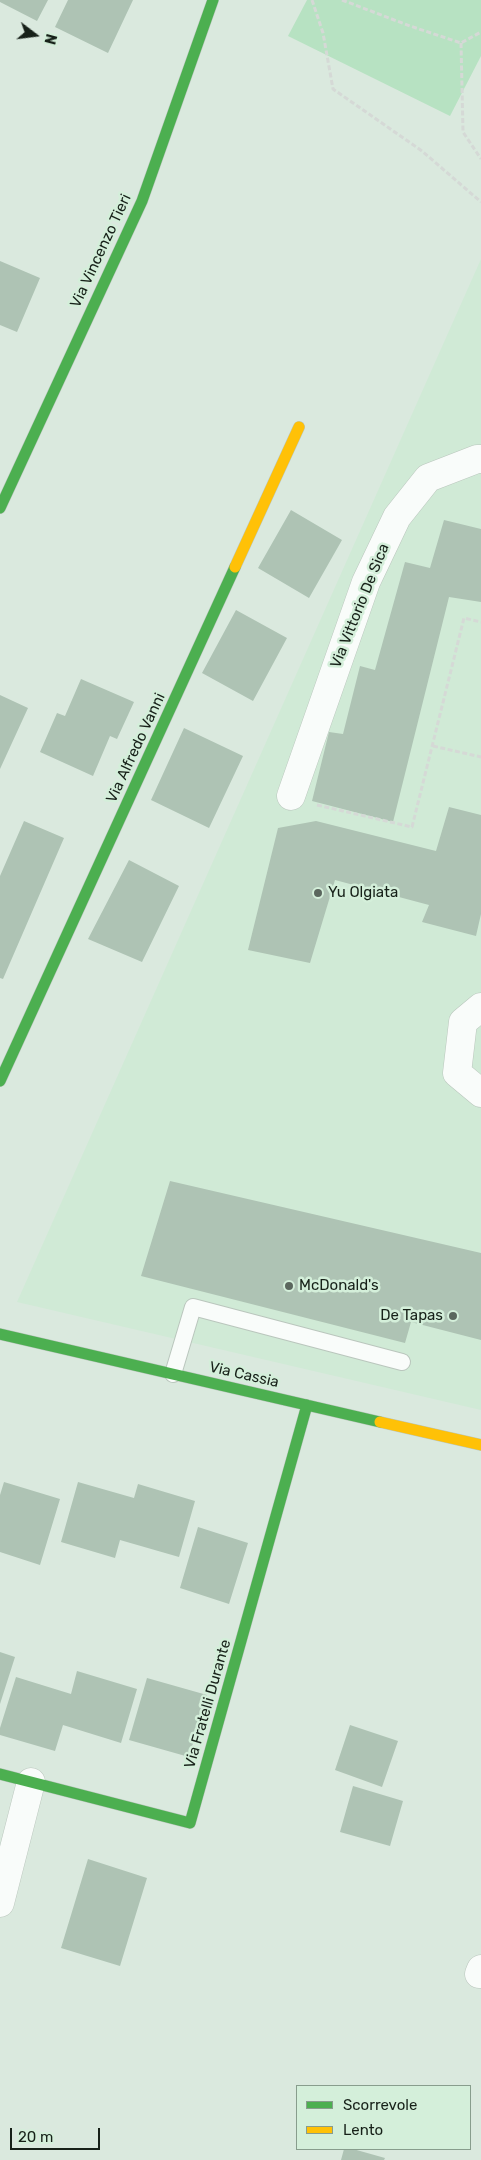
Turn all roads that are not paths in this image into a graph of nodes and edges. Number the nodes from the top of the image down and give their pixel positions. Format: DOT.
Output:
graph roads {
  1 [pos="213,0"];
  2 [pos="299,427"];
  3 [pos="481,460"];
  4 [pos="0,508"];
  5 [pos="290,796"];
  6 [pos="481,1007"];
  7 [pos="0,1082"];
  8 [pos="481,1093"];
  9 [pos="0,1334"];
  10 [pos="402,1362"];
  11 [pos="173,1374"];
  12 [pos="307,1405"];
  13 [pos="481,1445"];
  14 [pos="0,1774"];
  15 [pos="31,1782"];
  16 [pos="0,1903"];
  1 -- 4 [label="street, Via Vincenzo Tieri"];
  2 -- 7 [label="street, Via Alfredo Vanni"];
  3 -- 5 [label="street, Via Vittorio De Sica"];
  6 -- 8 [label="street"];
  9 -- 11 [label="street, Via Cassia"];
  10 -- 11 [label="lane"];
  11 -- 12 [label="street, Via Cassia"];
  12 -- 13 [label="street, Via Cassia"];
  12 -- 15 [label="street, Via Fratelli Durante"];
  14 -- 15 [label="street, Via Fratelli Durante"];
  15 -- 16 [label="street"];
}
